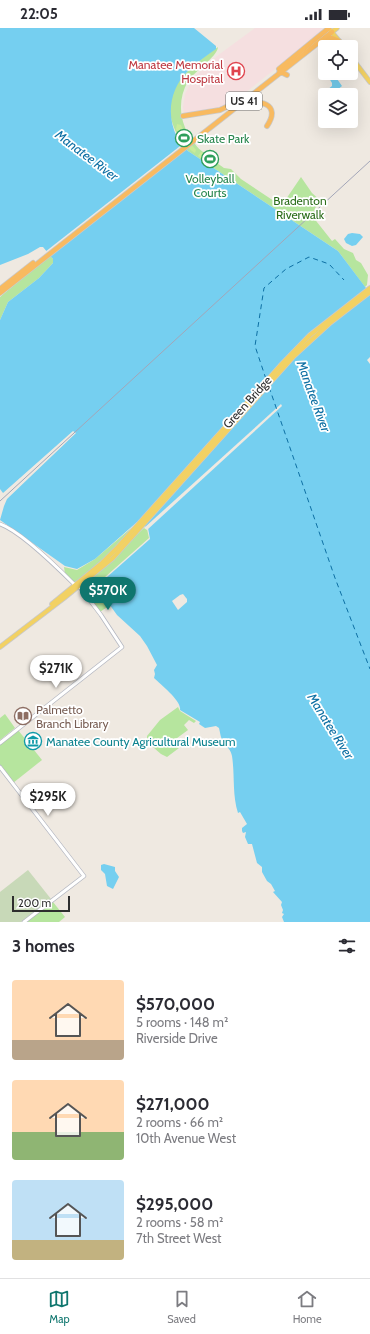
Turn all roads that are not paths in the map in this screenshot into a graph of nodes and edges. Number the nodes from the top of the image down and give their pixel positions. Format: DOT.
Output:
graph roads {
  1 [pos="324,28"];
  2 [pos="337,28"];
  3 [pos="330,29"];
  4 [pos="322,37"];
  5 [pos="337,40"];
  6 [pos="338,40"];
  7 [pos="288,66"];
  8 [pos="358,66"];
  9 [pos="279,73"];
  10 [pos="370,82"];
  11 [pos="241,100"];
  12 [pos="236,107"];
  13 [pos="183,116"];
  14 [pos="267,126"];
  15 [pos="199,134"];
  16 [pos="46,255"];
  17 [pos="0,289"];
  18 [pos="370,290"];
  19 [pos="0,293"];
  20 [pos="0,524"];
  21 [pos="138,528"];
  22 [pos="77,586"];
  23 [pos="43,613"];
  24 [pos="0,647"];
  25 [pos="0,743"];
  26 [pos="0,767"];
  27 [pos="24,922"];
  1 -- 4 [label="highway"];
  2 -- 3 [label="main road, US 41"];
  3 -- 4 [label="highway, US 41"];
  3 -- 6 [label="main road"];
  4 -- 5 [label="highway"];
  4 -- 7 [label="highway, US 41"];
  4 -- 11 [label="highway, US 41"];
  7 -- 9 [label="highway, US 41"];
  7 -- 9 [label="highway"];
  8 -- 10 [label="main road"];
  9 -- 12 [label="highway, US 41"];
  11 -- 13 [label="highway"];
  11 -- 15 [label="highway, US 41"];
  12 -- 14 [label="highway"];
  12 -- 15 [label="highway, US 41"];
  15 -- 16 [label="highway, US 41"];
  16 -- 17 [label="highway, US 41"];
  16 -- 19 [label="highway, US 41"];
  18 -- 21 [label="main road, Green Bridge"];
  20 -- 22 [label="street"];
  21 -- 22 [label="main road"];
  21 -- 22 [label="main road"];
  22 -- 23 [label="main road"];
  22 -- 23 [label="main road"];
  22 -- 25 [label="street"];
  23 -- 24 [label="main road"];
  26 -- 27 [label="street"];
}
